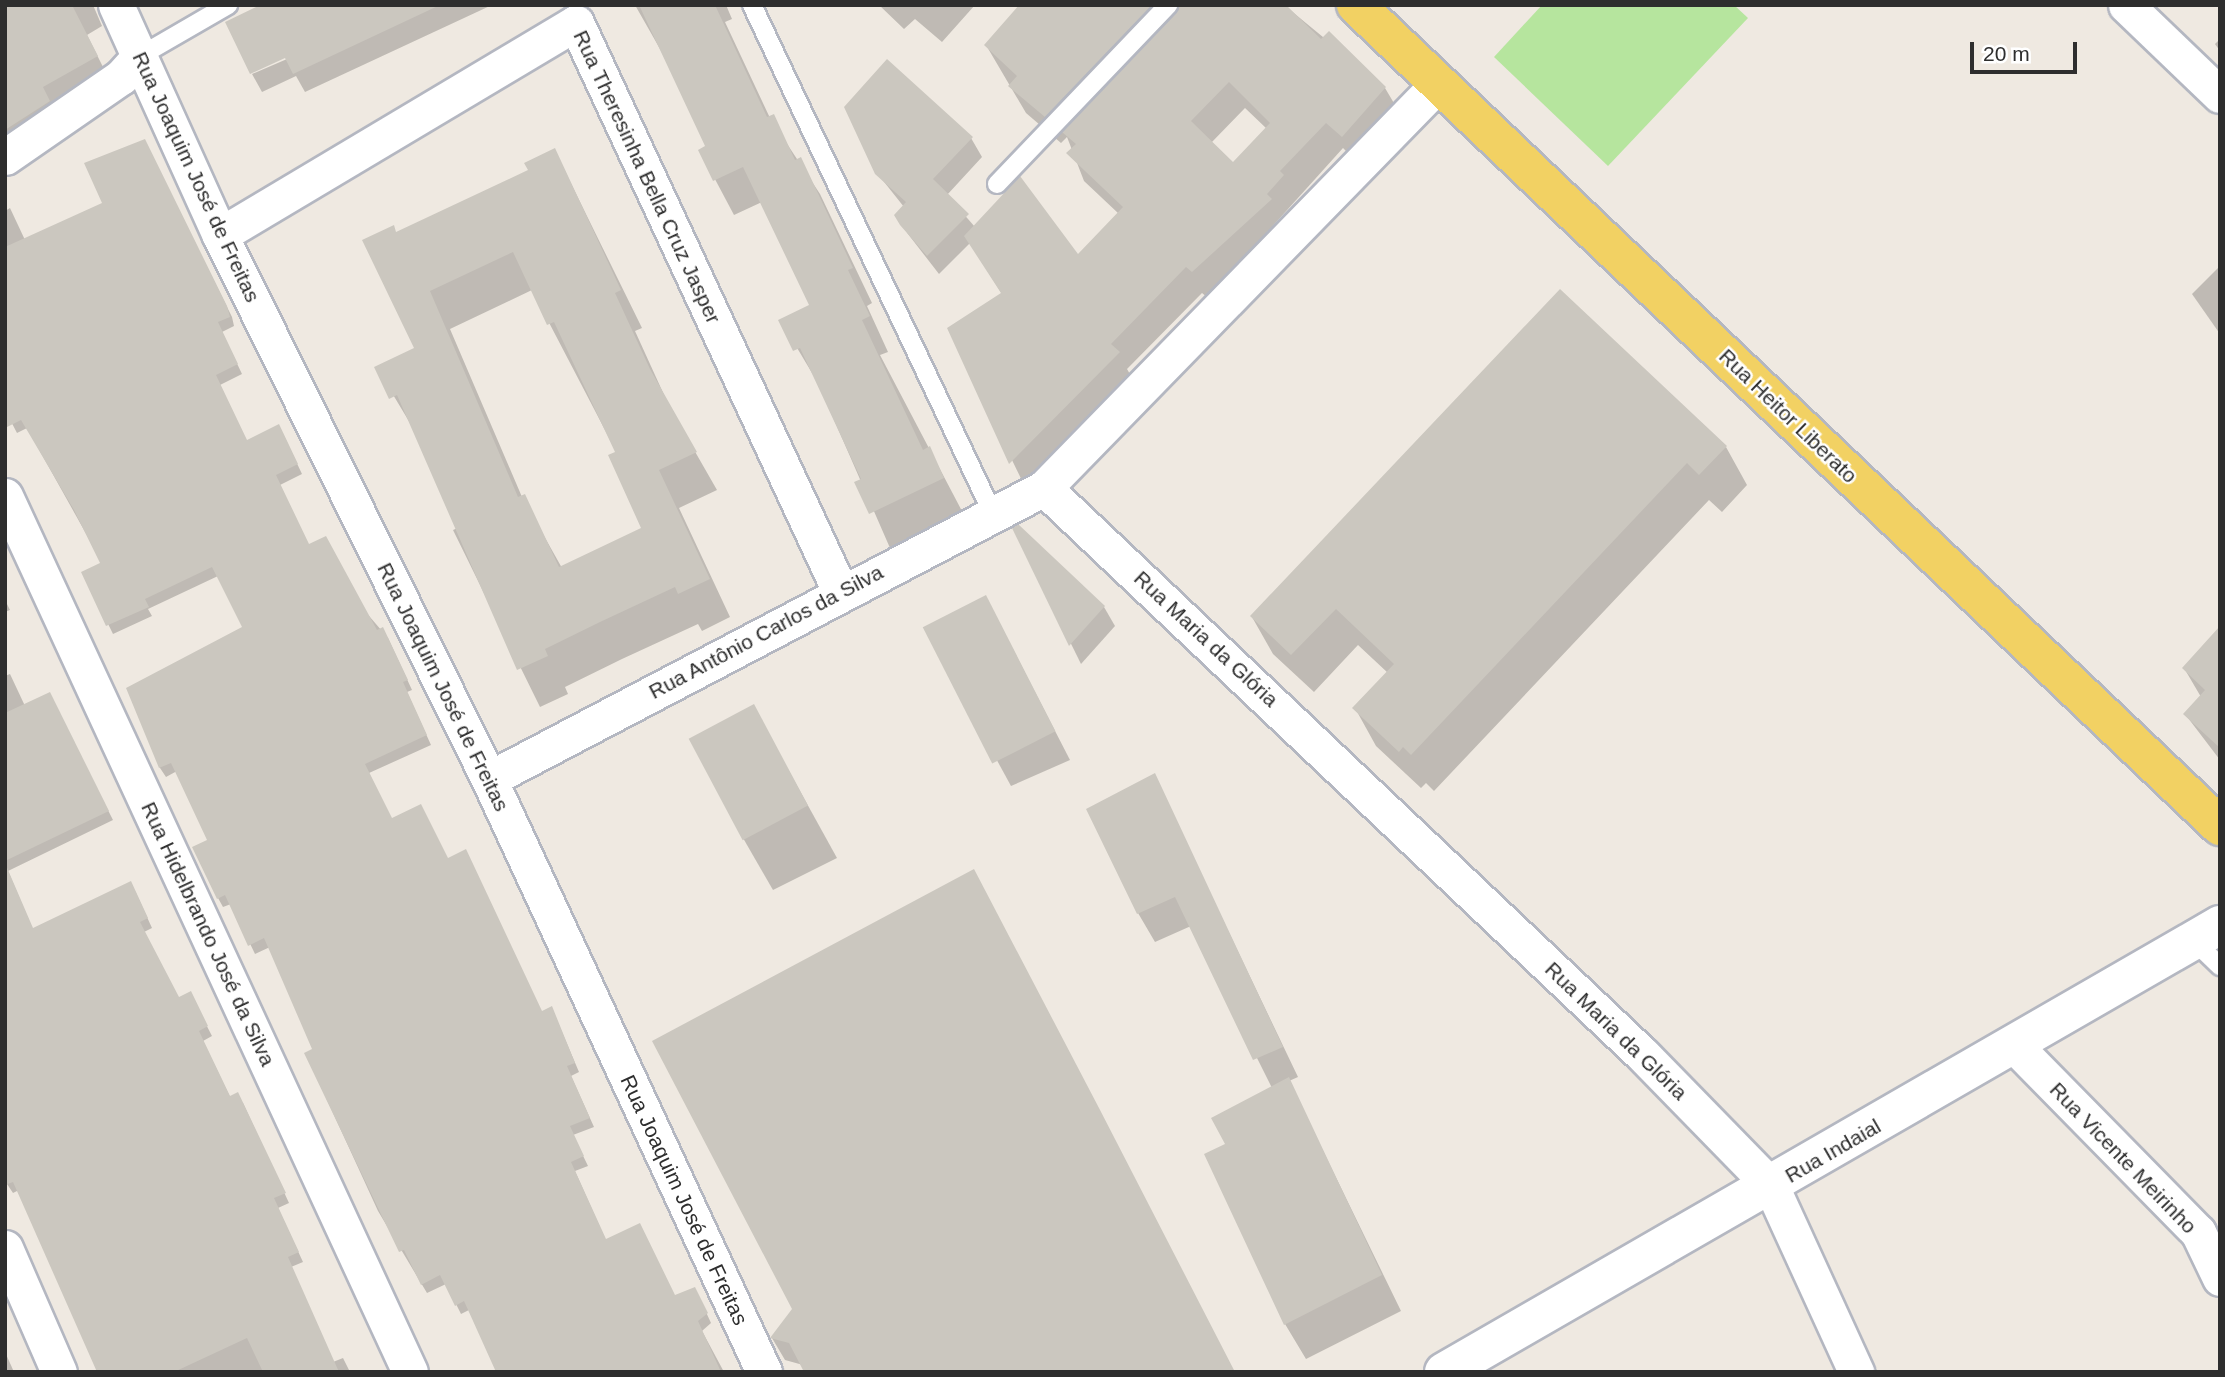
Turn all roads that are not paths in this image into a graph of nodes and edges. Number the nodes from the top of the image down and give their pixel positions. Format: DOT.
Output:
graph roads {
  1 [pos="116,5"];
  2 [pos="228,5"];
  3 [pos="751,5"];
  4 [pos="1168,5"];
  5 [pos="1356,5"];
  6 [pos="2126,5"];
  7 [pos="140,56"];
  8 [pos="1438,84"];
  9 [pos="2220,95"];
  10 [pos="5,157"];
  11 [pos="997,184"];
  12 [pos="220,235"];
  13 [pos="1044,488"];
  14 [pos="5,496"];
  15 [pos="993,514"];
  16 [pos="840,591"];
  17 [pos="489,779"];
  18 [pos="2220,826"];
  19 [pos="2211,945"];
  20 [pos="2015,1046"];
  21 [pos="1771,1186"];
  22 [pos="5,1248"];
  23 [pos="2220,1278"];
  24 [pos="59,1372"];
  25 [pos="410,1372"];
  26 [pos="764,1372"];
  27 [pos="1444,1372"];
  28 [pos="1856,1372"];
  1 -- 7 [label="street, Rua Joaquim José de Freitas"];
  2 -- 7 [label="lane"];
  3 -- 15 [label="lane"];
  4 -- 11 [label="lane"];
  5 -- 8 [label="main road, Rua Heitor Liberato"];
  6 -- 9 [label="street"];
  7 -- 10 [label="street"];
  7 -- 12 [label="street, Rua Joaquim José de Freitas"];
  8 -- 13 [label="street"];
  8 -- 18 [label="main road, Rua Heitor Liberato"];
  12 -- 16 [label="street, Rua Theresinha Bella Cruz Jasper"];
  12 -- 17 [label="street, Rua Joaquim José de Freitas"];
  13 -- 15 [label="street, Rua Antônio Carlos da Silva"];
  13 -- 21 [label="street, Rua Maria da Glória"];
  14 -- 25 [label="street, Rua Hidelbrando José da Silva"];
  15 -- 16 [label="street, Rua Antônio Carlos da Silva"];
  16 -- 17 [label="street, Rua Antônio Carlos da Silva"];
  17 -- 26 [label="street, Rua Joaquim José de Freitas"];
  19 -- 20 [label="main road, Rua Indaial"];
  20 -- 21 [label="main road, Rua Indaial"];
  20 -- 23 [label="street, Rua Vicente Meirinho"];
  21 -- 27 [label="main road, Rua Indaial"];
  21 -- 28 [label="street, Rua Maria da Glória"];
  22 -- 24 [label="street"];
}
